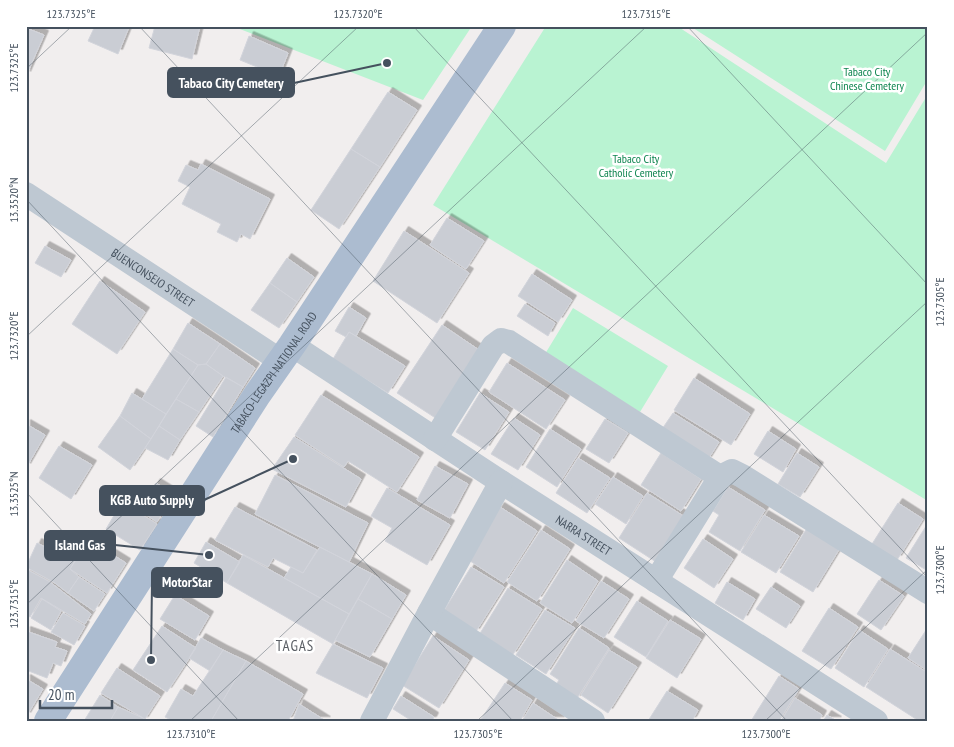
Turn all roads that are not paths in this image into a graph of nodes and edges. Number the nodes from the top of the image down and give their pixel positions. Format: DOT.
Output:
graph roads {
  1 [pos="502,26"];
  2 [pos="26,194"];
  3 [pos="286,353"];
  4 [pos="436,439"];
  5 [pos="720,477"];
  6 [pos="500,482"];
  7 [pos="656,581"];
  8 [pos="928,592"];
  9 [pos="429,613"];
  10 [pos="48,721"];
  11 [pos="372,721"];
  12 [pos="594,721"];
  13 [pos="876,721"];
  1 -- 3 [label="main road, TABACO-LEGAZPI NATIONAL ROAD"];
  2 -- 3 [label="street, BUENCONSEJO STREET"];
  3 -- 4 [label="street, NARRA STREET"];
  3 -- 10 [label="main road, TABACO-LEGAZPI NATIONAL ROAD"];
  4 -- 5 [label="street"];
  4 -- 6 [label="street, NARRA STREET"];
  5 -- 7 [label="street"];
  5 -- 8 [label="street"];
  6 -- 7 [label="street, NARRA STREET"];
  6 -- 9 [label="street"];
  7 -- 13 [label="street, NARRA STREET"];
  9 -- 11 [label="street"];
  9 -- 12 [label="street"];
}
